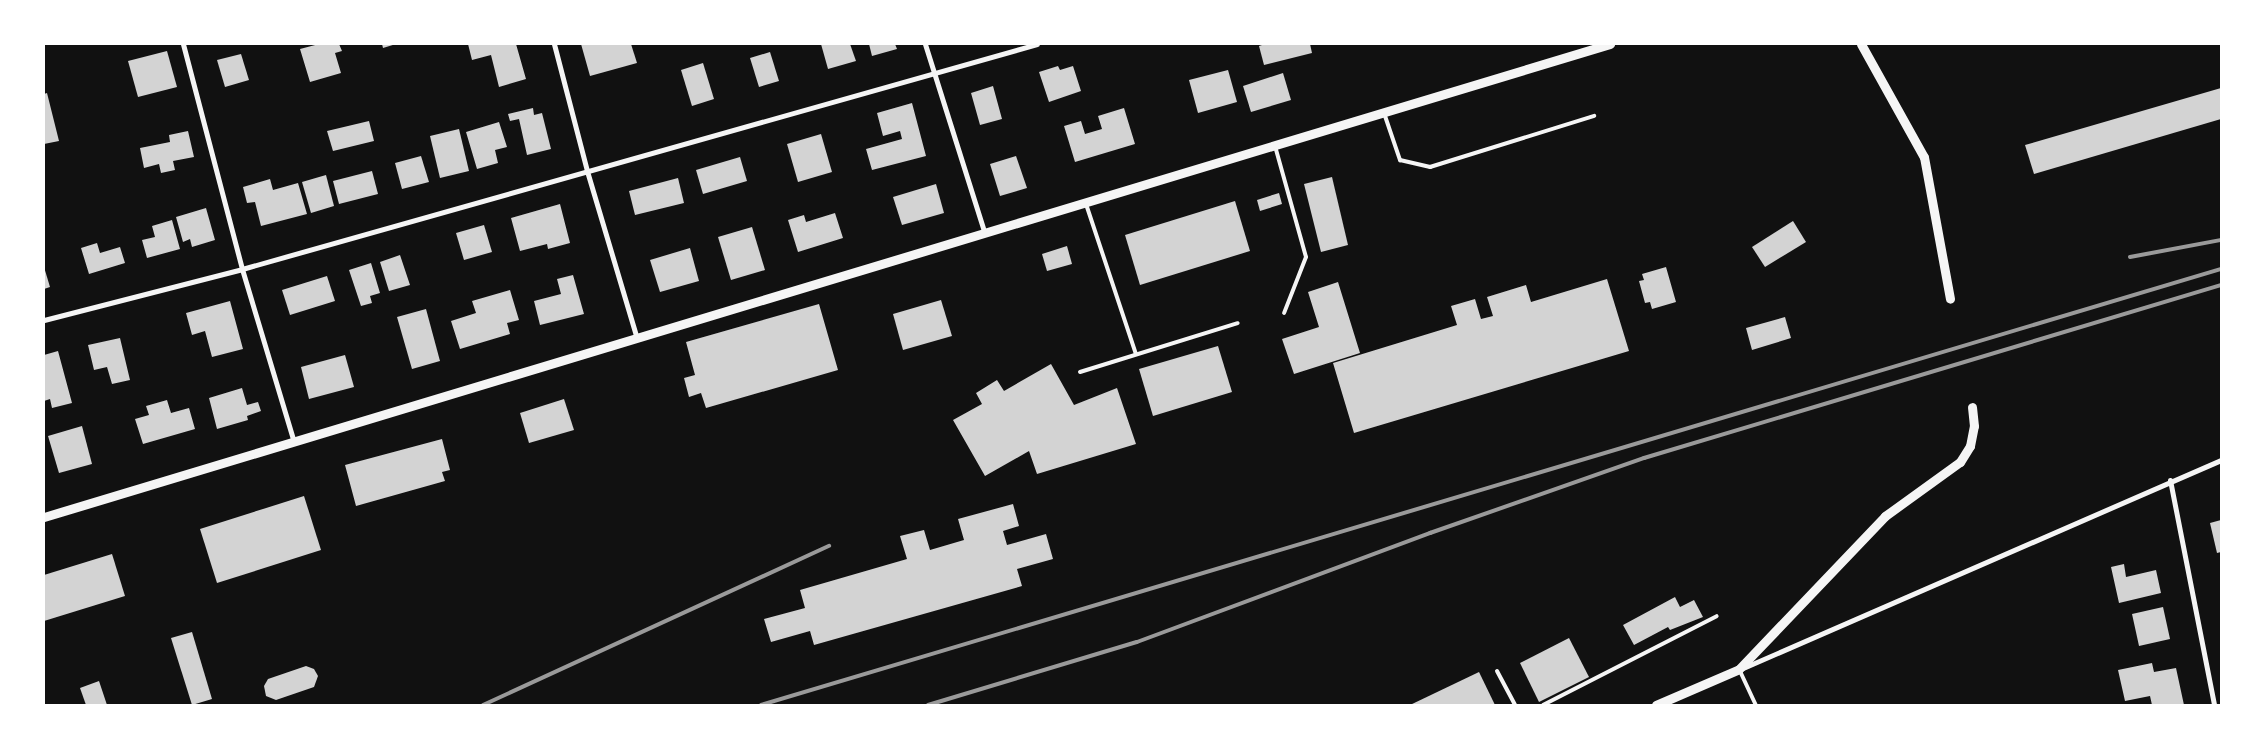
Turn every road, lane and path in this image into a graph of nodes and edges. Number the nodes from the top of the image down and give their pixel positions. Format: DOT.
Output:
graph roads {
  1 [pos="183,44"];
  2 [pos="554,44"];
  3 [pos="925,44"];
  4 [pos="1036,44"];
  5 [pos="1610,44"];
  6 [pos="1861,44"];
  7 [pos="934,72"];
  8 [pos="1384,113"];
  9 [pos="1594,116"];
  10 [pos="1275,146"];
  11 [pos="587,171"];
  12 [pos="1086,204"];
  13 [pos="985,235"];
  14 [pos="242,269"];
  15 [pos="1950,299"];
  16 [pos="1284,313"];
  17 [pos="44,320"];
  18 [pos="1238,323"];
  19 [pos="637,340"];
  20 [pos="1136,354"];
  21 [pos="1080,372"];
  22 [pos="1972,407"];
  23 [pos="294,440"];
  24 [pos="2221,460"];
  25 [pos="2170,480"];
  26 [pos="44,517"];
  27 [pos="1717,616"];
  28 [pos="1740,669"];
  29 [pos="1497,671"];
  30 [pos="1515,705"];
  31 [pos="1543,705"];
  32 [pos="1656,705"];
  33 [pos="1756,705"];
  34 [pos="2214,705"];
  1 -- 14 [label="street"];
  2 -- 11 [label="street"];
  3 -- 7 [label="street"];
  4 -- 7 [label="street"];
  5 -- 8 [label="street"];
  6 -- 15 [label="street"];
  7 -- 11 [label="street"];
  7 -- 13 [label="street"];
  8 -- 9 [label="lane"];
  8 -- 10 [label="street"];
  10 -- 12 [label="street"];
  10 -- 16 [label="lane"];
  11 -- 14 [label="street"];
  11 -- 19 [label="street"];
  12 -- 13 [label="street"];
  12 -- 20 [label="lane"];
  13 -- 19 [label="street"];
  14 -- 17 [label="street"];
  14 -- 23 [label="street"];
  18 -- 20 [label="lane"];
  19 -- 23 [label="street"];
  20 -- 21 [label="lane"];
  22 -- 28 [label="street"];
  23 -- 26 [label="street"];
  24 -- 25 [label="street"];
  25 -- 28 [label="street"];
  25 -- 34 [label="street"];
  27 -- 31 [label="lane"];
  28 -- 32 [label="street"];
  28 -- 33 [label="lane"];
  29 -- 30 [label="lane"];
}
